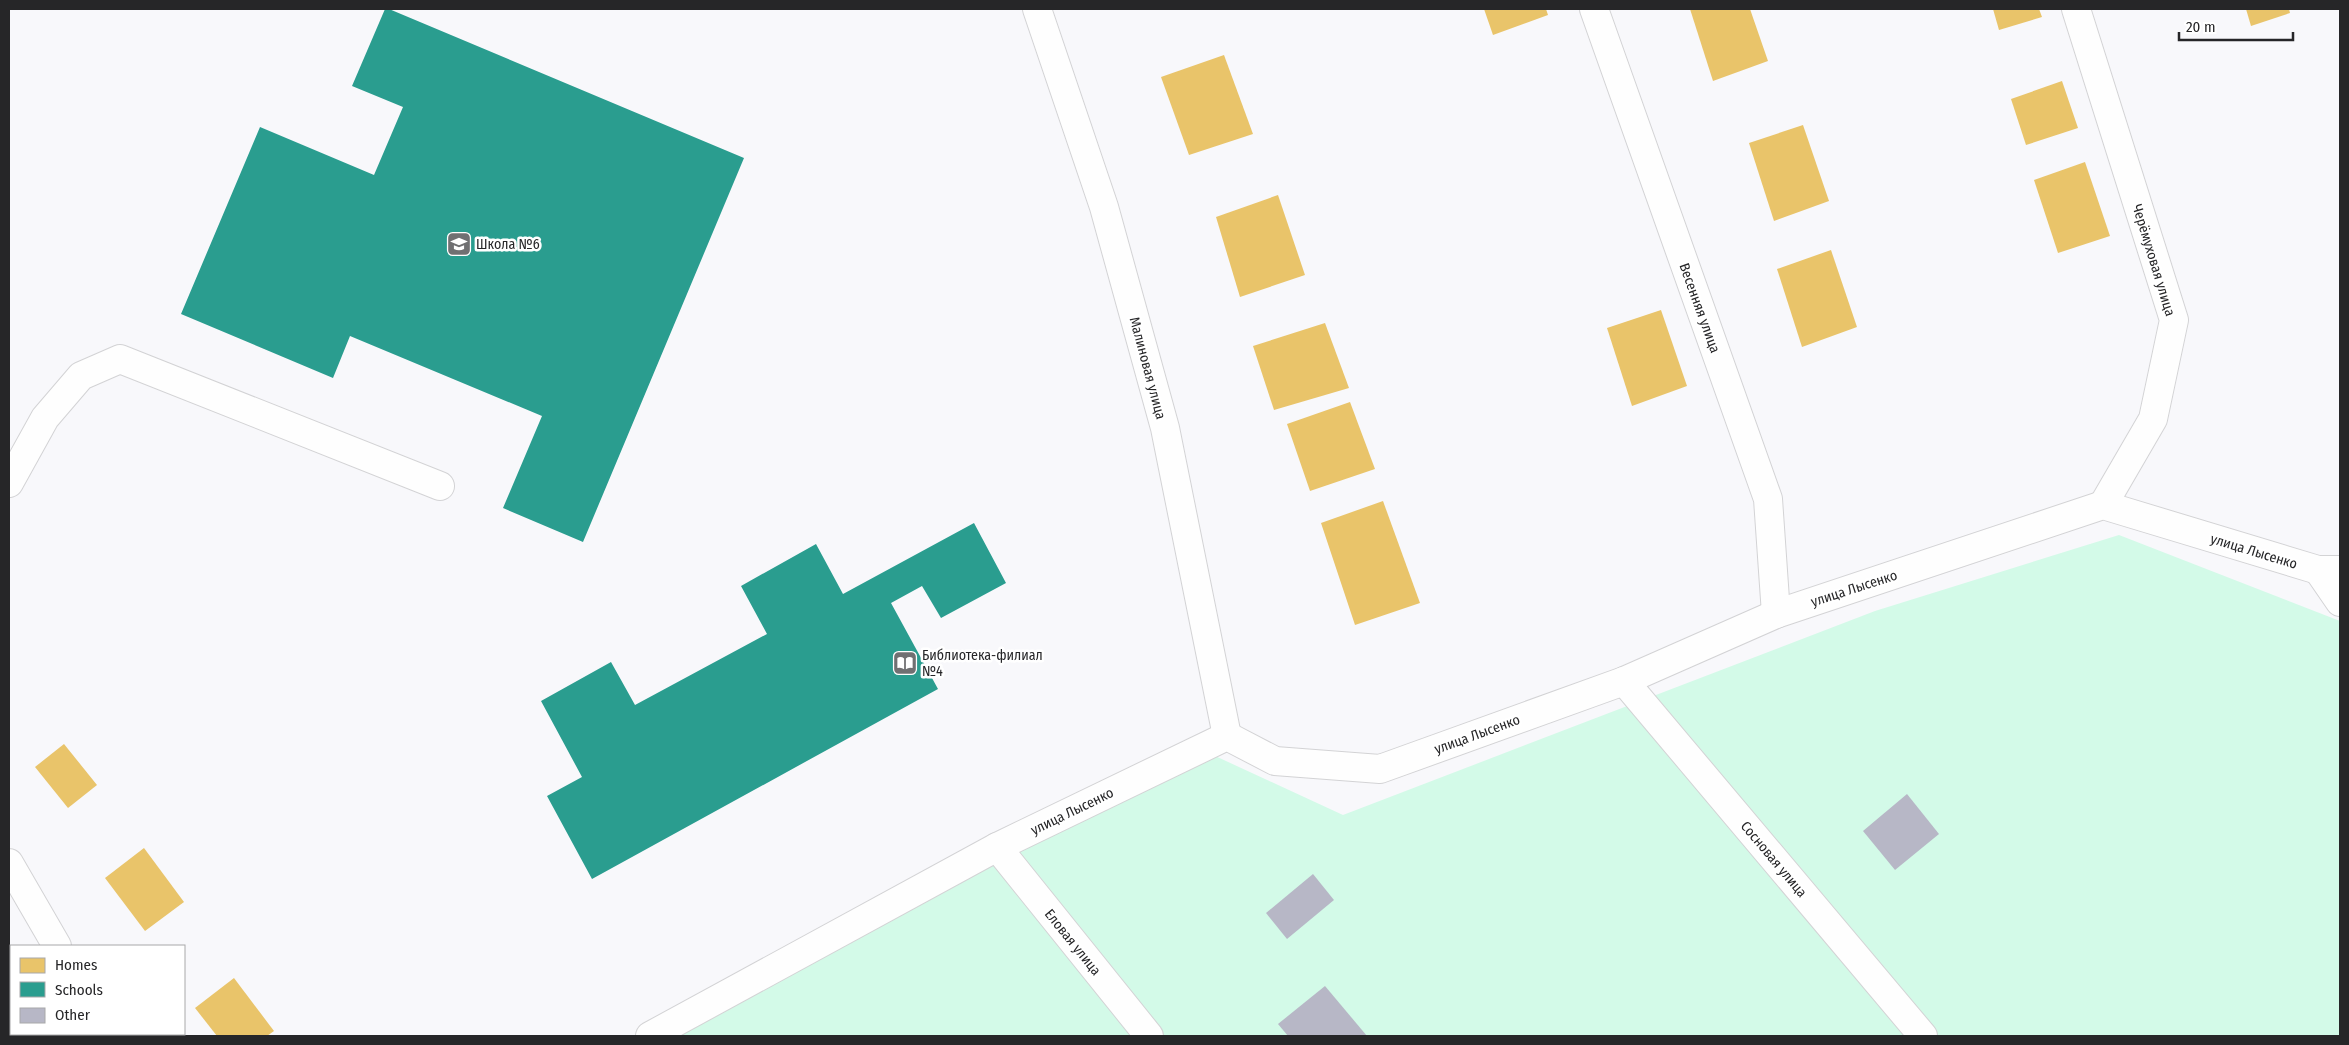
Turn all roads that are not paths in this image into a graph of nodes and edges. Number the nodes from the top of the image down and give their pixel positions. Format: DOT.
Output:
graph roads {
  1 [pos="1037,9"];
  2 [pos="1594,9"];
  3 [pos="2076,9"];
  4 [pos="9,483"];
  5 [pos="440,486"];
  6 [pos="2103,505"];
  7 [pos="2329,570"];
  8 [pos="2340,602"];
  9 [pos="1776,614"];
  10 [pos="1624,681"];
  11 [pos="1227,736"];
  12 [pos="997,847"];
  13 [pos="9,863"];
  14 [pos="56,945"];
  15 [pos="650,1036"];
  16 [pos="1149,1036"];
  17 [pos="1923,1036"];
  1 -- 11 [label="street, Малиновая улица"];
  2 -- 9 [label="street, Весенняя улица"];
  3 -- 6 [label="street, Черёмуховая улица"];
  4 -- 5 [label="street"];
  6 -- 7 [label="street, улица Лысенко"];
  6 -- 9 [label="street, улица Лысенко"];
  7 -- 8 [label="street"];
  9 -- 10 [label="street, улица Лысенко"];
  10 -- 11 [label="street, улица Лысенко"];
  10 -- 17 [label="street, Сосновая улица"];
  11 -- 12 [label="street, улица Лысенко"];
  12 -- 15 [label="street, улица Лысенко"];
  12 -- 16 [label="street, Еловая улица"];
  13 -- 14 [label="street"];
}
